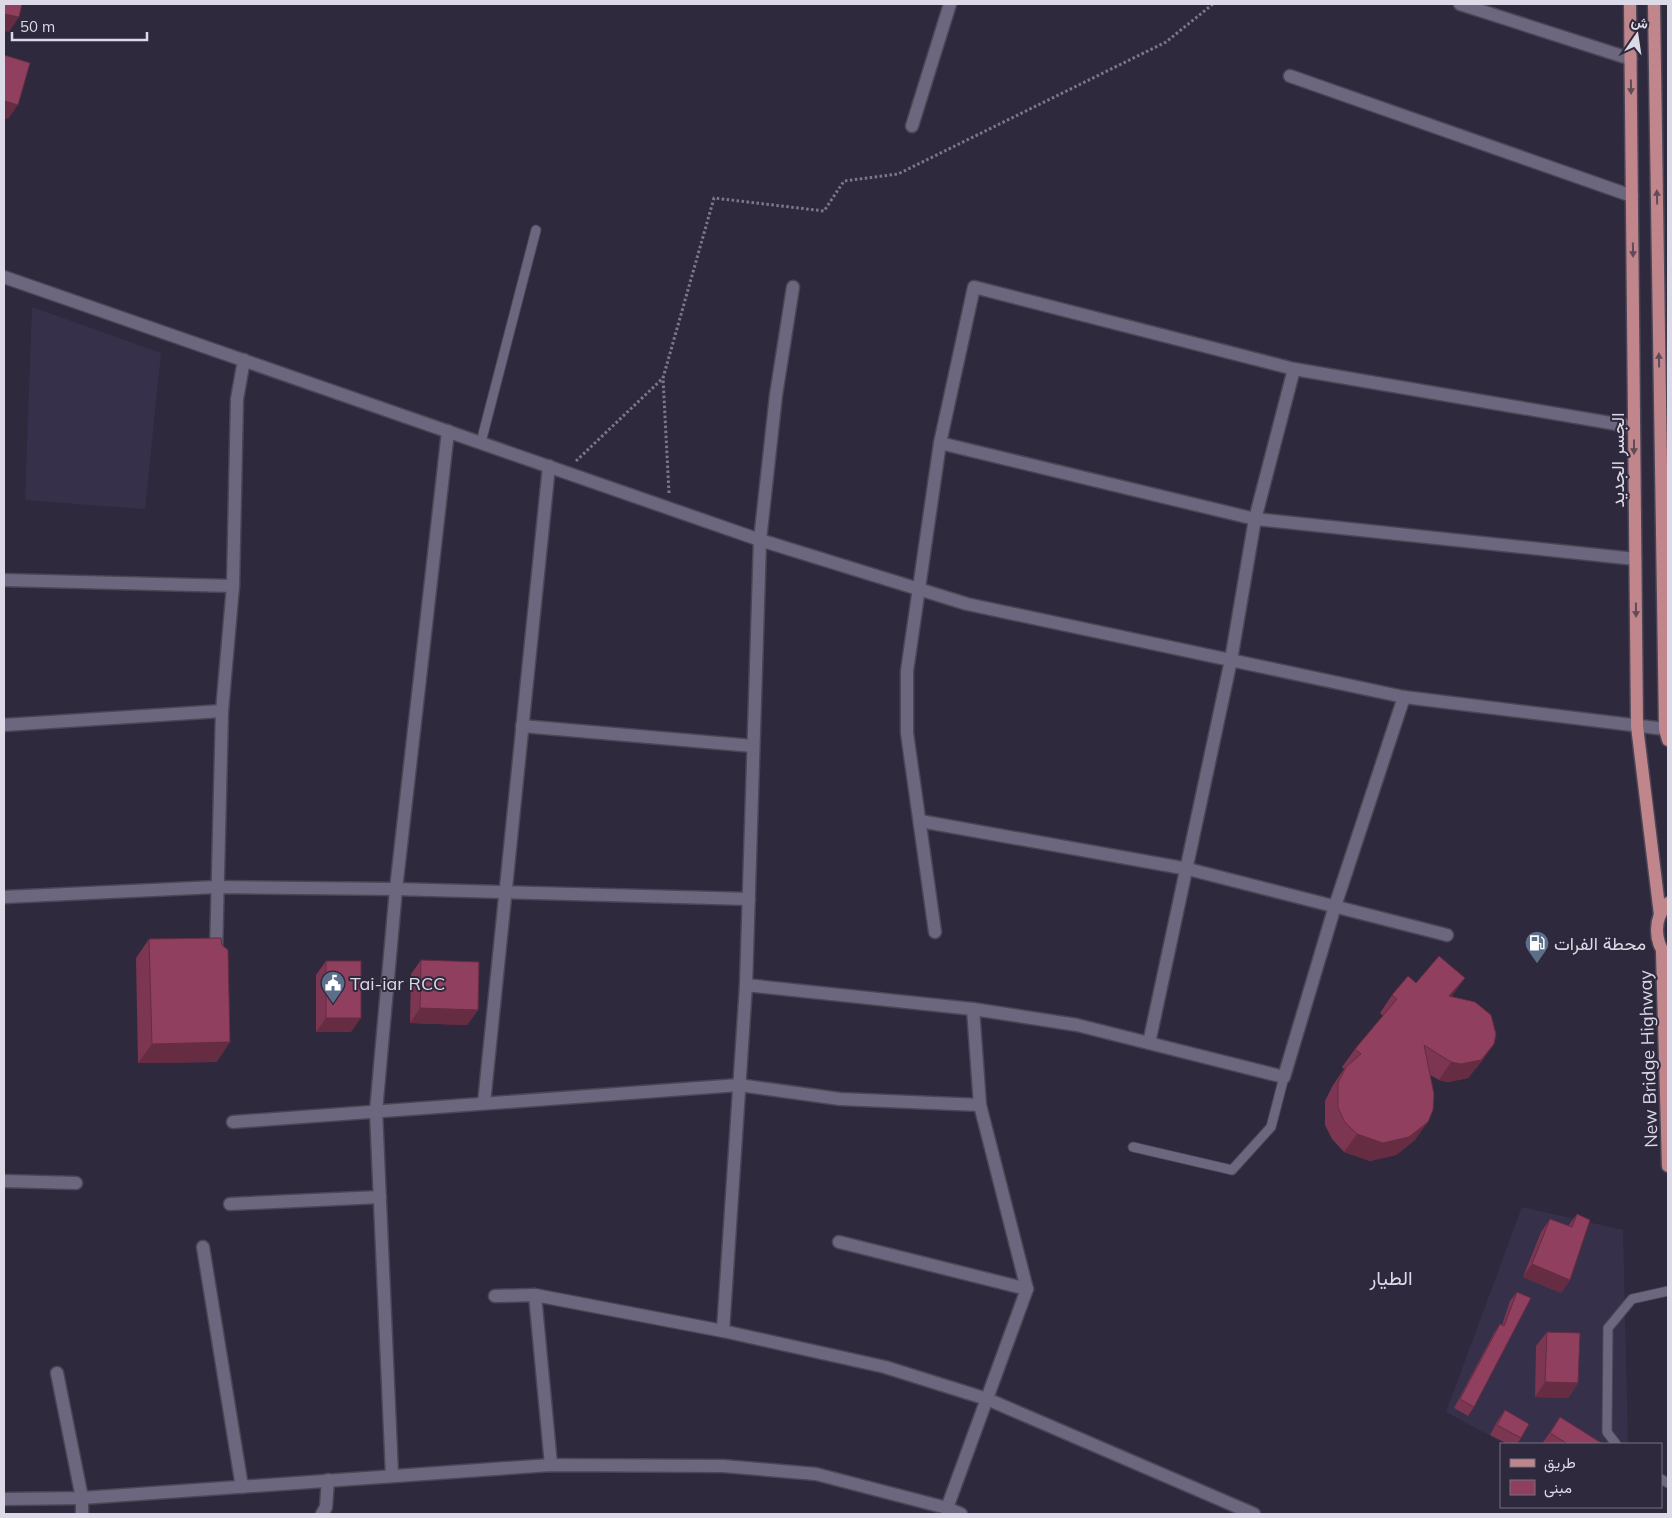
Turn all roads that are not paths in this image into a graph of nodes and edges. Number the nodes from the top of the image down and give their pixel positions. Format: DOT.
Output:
graph roads {
  1 [pos="950,4"];
  2 [pos="1460,4"];
  3 [pos="1630,4"];
  4 [pos="1654,4"];
  5 [pos="1631,58"];
  6 [pos="1290,76"];
  7 [pos="912,126"];
  8 [pos="1632,196"];
  9 [pos="536,230"];
  10 [pos="4,277"];
  11 [pos="793,287"];
  12 [pos="244,360"];
  13 [pos="1294,369"];
  14 [pos="1634,427"];
  15 [pos="448,431"];
  16 [pos="481,442"];
  17 [pos="940,443"];
  18 [pos="548,466"];
  19 [pos="1255,519"];
  20 [pos="760,540"];
  21 [pos="1635,559"];
  22 [pos="4,580"];
  23 [pos="233,586"];
  24 [pos="917,588"];
  25 [pos="1231,660"];
  26 [pos="1404,698"];
  27 [pos="222,711"];
  28 [pos="4,725"];
  29 [pos="522,726"];
  30 [pos="1637,726"];
  31 [pos="1667,733"];
  32 [pos="753,746"];
  33 [pos="920,820"];
  34 [pos="1188,869"];
  35 [pos="216,887"];
  36 [pos="396,889"];
  37 [pos="505,892"];
  38 [pos="4,897"];
  39 [pos="749,899"];
  40 [pos="1668,903"];
  41 [pos="1335,906"];
  42 [pos="1660,915"];
  43 [pos="935,932"];
  44 [pos="1447,935"];
  45 [pos="1665,956"];
  46 [pos="216,961"];
  47 [pos="746,985"];
  48 [pos="973,1009"];
  49 [pos="1149,1044"];
  50 [pos="1284,1077"];
  51 [pos="739,1086"];
  52 [pos="484,1104"];
  53 [pos="980,1105"];
  54 [pos="376,1111"];
  55 [pos="233,1122"];
  56 [pos="1133,1147"];
  57 [pos="1668,1166"];
  58 [pos="4,1180"];
  59 [pos="76,1183"];
  60 [pos="380,1197"];
  61 [pos="230,1204"];
  62 [pos="839,1242"];
  63 [pos="203,1247"];
  64 [pos="1027,1290"];
  65 [pos="1668,1291"];
  66 [pos="535,1294"];
  67 [pos="495,1296"];
  68 [pos="723,1332"];
  69 [pos="57,1373"];
  70 [pos="987,1398"];
  71 [pos="1615,1443"];
  72 [pos="551,1465"];
  73 [pos="392,1475"];
  74 [pos="328,1480"];
  75 [pos="242,1487"];
  76 [pos="82,1498"];
  77 [pos="4,1499"];
  78 [pos="947,1508"];
  79 [pos="82,1514"];
  80 [pos="322,1514"];
  81 [pos="961,1514"];
  82 [pos="1254,1514"];
  1 -- 7 [label="street"];
  2 -- 5 [label="street"];
  3 -- 5 [label="main road, الجسر الجديد"];
  31 -- 4 [label="main road, one-way"];
  5 -- 8 [label="main road, الجسر الجديد, one-way"];
  6 -- 8 [label="street"];
  8 -- 14 [label="main road, الجسر الجديد, one-way"];
  9 -- 16 [label="lane"];
  10 -- 12 [label="street"];
  11 -- 20 [label="street"];
  12 -- 15 [label="street"];
  12 -- 23 [label="street"];
  13 -- 14 [label="street"];
  13 -- 17 [label="street"];
  13 -- 19 [label="street"];
  14 -- 21 [label="main road, الجسر الجديد, one-way"];
  15 -- 16 [label="street"];
  15 -- 36 [label="street"];
  16 -- 18 [label="street"];
  17 -- 19 [label="street"];
  17 -- 24 [label="street"];
  18 -- 20 [label="street"];
  18 -- 29 [label="street"];
  19 -- 21 [label="street"];
  19 -- 25 [label="street"];
  20 -- 24 [label="street"];
  20 -- 32 [label="street"];
  21 -- 30 [label="main road, الجسر الجديد, one-way"];
  22 -- 23 [label="street"];
  23 -- 27 [label="street"];
  24 -- 25 [label="street"];
  24 -- 33 [label="street"];
  25 -- 26 [label="street"];
  25 -- 34 [label="street"];
  26 -- 30 [label="street"];
  26 -- 41 [label="street"];
  27 -- 28 [label="street"];
  27 -- 35 [label="street"];
  29 -- 32 [label="street"];
  29 -- 37 [label="street"];
  30 -- 31 [label="street"];
  30 -- 42 [label="main road, الجسر الجديد"];
  32 -- 39 [label="street"];
  33 -- 34 [label="street"];
  33 -- 43 [label="street"];
  34 -- 41 [label="street"];
  34 -- 49 [label="street"];
  35 -- 36 [label="street"];
  35 -- 38 [label="street"];
  35 -- 46 [label="street"];
  36 -- 37 [label="street"];
  36 -- 54 [label="street"];
  37 -- 39 [label="street"];
  37 -- 52 [label="street"];
  39 -- 47 [label="street"];
  40 -- 42 [label="main road"];
  41 -- 44 [label="street"];
  41 -- 50 [label="street"];
  42 -- 45 [label="main road, New Bridge Highway"];
  45 -- 57 [label="main road, New Bridge Highway"];
  47 -- 48 [label="street"];
  47 -- 51 [label="street"];
  48 -- 49 [label="street"];
  48 -- 53 [label="street"];
  49 -- 50 [label="street"];
  50 -- 56 [label="lane"];
  51 -- 52 [label="street"];
  51 -- 53 [label="street"];
  51 -- 68 [label="street"];
  52 -- 54 [label="street"];
  53 -- 64 [label="street"];
  54 -- 55 [label="street"];
  54 -- 60 [label="street"];
  58 -- 59 [label="street"];
  60 -- 61 [label="street"];
  60 -- 73 [label="street"];
  62 -- 64 [label="street"];
  63 -- 75 [label="street"];
  64 -- 70 [label="street"];
  65 -- 71 [label="lane"];
  66 -- 67 [label="street"];
  66 -- 68 [label="street"];
  66 -- 72 [label="street"];
  68 -- 70 [label="street"];
  69 -- 76 [label="street"];
  70 -- 78 [label="street"];
  70 -- 82 [label="street"];
  72 -- 73 [label="street"];
  72 -- 78 [label="street"];
  73 -- 74 [label="street"];
  74 -- 75 [label="street"];
  74 -- 80 [label="street"];
  75 -- 76 [label="street"];
  76 -- 77 [label="street"];
  76 -- 79 [label="street"];
  78 -- 81 [label="street"];
}
